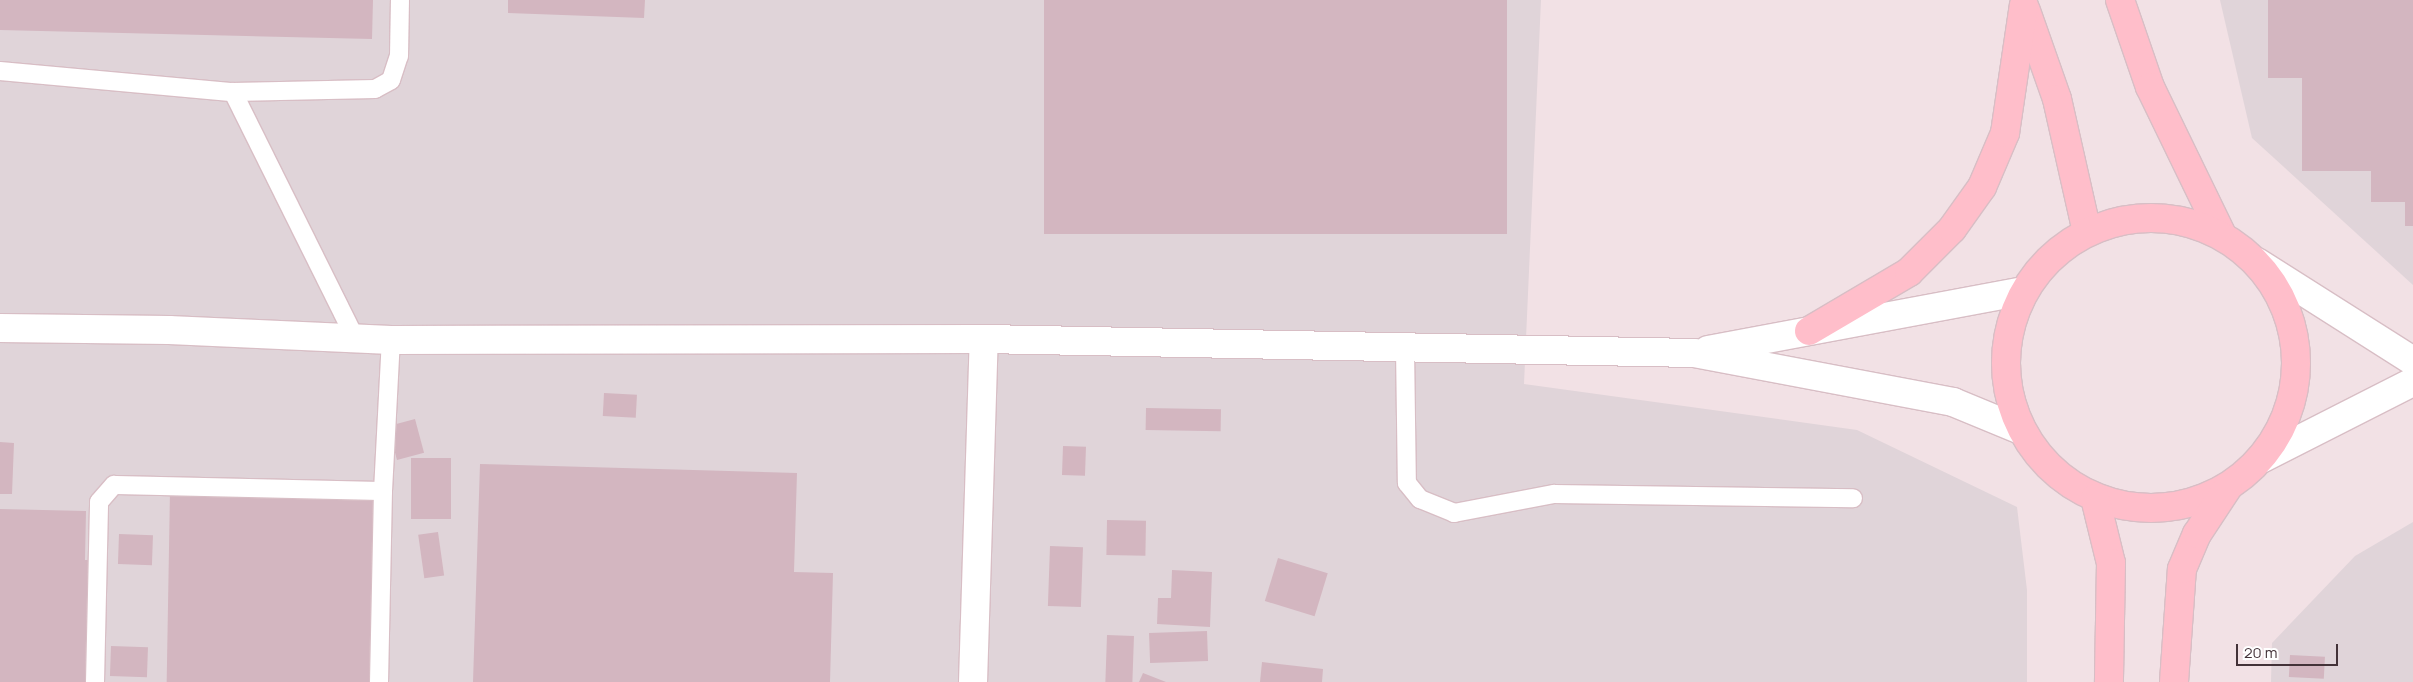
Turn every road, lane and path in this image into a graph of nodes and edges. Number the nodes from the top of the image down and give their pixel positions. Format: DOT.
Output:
graph roads {
  1 [pos="400,0"];
  2 [pos="2120,0"];
  3 [pos="2023,3"];
  4 [pos="0,71"];
  5 [pos="233,92"];
  6 [pos="2087,232"];
  7 [pos="2222,235"];
  8 [pos="2257,262"];
  9 [pos="2024,291"];
  10 [pos="4,330"];
  11 [pos="1809,331"];
  12 [pos="355,338"];
  13 [pos="984,339"];
  14 [pos="391,340"];
  15 [pos="1405,348"];
  16 [pos="1694,353"];
  17 [pos="2413,361"];
  18 [pos="2413,382"];
  19 [pos="2021,430"];
  20 [pos="2261,459"];
  21 [pos="2228,487"];
  22 [pos="383,491"];
  23 [pos="1853,498"];
  24 [pos="2095,498"];
  25 [pos="96,682"];
  26 [pos="379,682"];
  27 [pos="973,682"];
  28 [pos="2110,682"];
  29 [pos="2174,682"];
  1 -- 5 [label="lane"];
  2 -- 7 [label="street"];
  3 -- 6 [label="street"];
  3 -- 11 [label="street"];
  4 -- 5 [label="lane"];
  5 -- 12 [label="lane"];
  6 -- 7 [label="street"];
  6 -- 9 [label="street"];
  7 -- 8 [label="street"];
  8 -- 17 [label="street"];
  8 -- 20 [label="street"];
  9 -- 11 [label="street"];
  9 -- 19 [label="street"];
  10 -- 12 [label="street"];
  11 -- 16 [label="street"];
  12 -- 14 [label="street"];
  13 -- 14 [label="street"];
  13 -- 15 [label="street"];
  13 -- 27 [label="street"];
  14 -- 22 [label="lane"];
  15 -- 16 [label="street"];
  15 -- 23 [label="lane"];
  16 -- 19 [label="street"];
  18 -- 20 [label="street"];
  19 -- 24 [label="street"];
  20 -- 21 [label="street"];
  21 -- 24 [label="street"];
  21 -- 29 [label="street"];
  22 -- 25 [label="lane"];
  22 -- 26 [label="lane"];
  24 -- 28 [label="street"];
}
